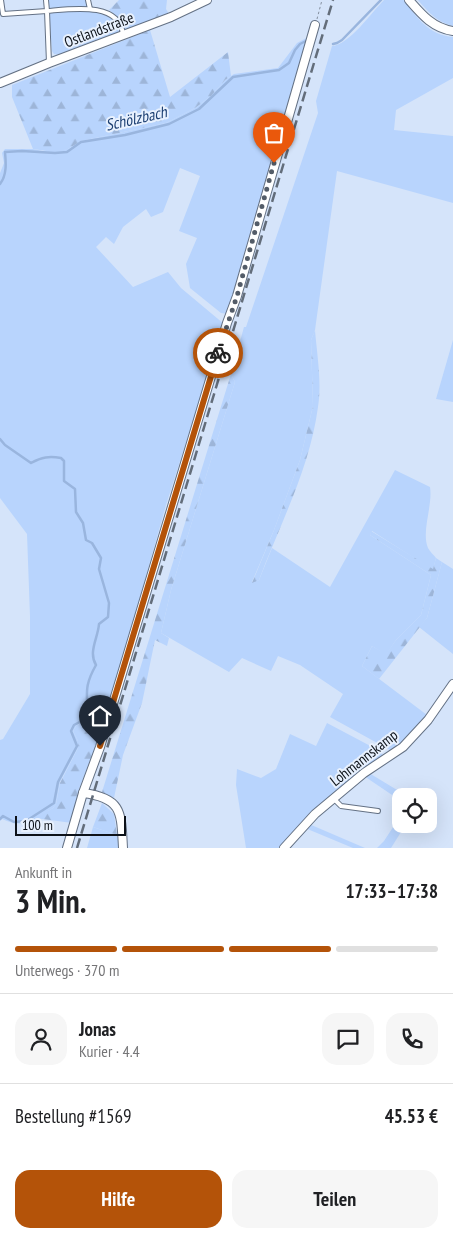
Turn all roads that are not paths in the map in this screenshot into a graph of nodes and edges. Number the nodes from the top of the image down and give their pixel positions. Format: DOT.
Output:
graph roads {
  1 [pos="1,0"];
  2 [pos="46,0"];
  3 [pos="88,0"];
  4 [pos="207,0"];
  5 [pos="409,0"];
  6 [pos="90,9"];
  7 [pos="47,11"];
  8 [pos="315,25"];
  9 [pos="453,31"];
  10 [pos="123,35"];
  11 [pos="49,63"];
  12 [pos="0,83"];
  13 [pos="453,684"];
  14 [pos="83,793"];
  15 [pos="334,799"];
  16 [pos="378,811"];
  17 [pos="67,848"];
  18 [pos="123,848"];
  19 [pos="284,848"];
  1 -- 7 [label="lane"];
  2 -- 7 [label="lane"];
  3 -- 6 [label="lane"];
  4 -- 10 [label="street, Ostlandstraße"];
  5 -- 9 [label="street"];
  6 -- 7 [label="lane"];
  6 -- 10 [label="lane"];
  7 -- 11 [label="lane"];
  8 -- 14 [label="street"];
  10 -- 11 [label="street, Ostlandstraße"];
  11 -- 12 [label="street, Ostlandstraße"];
  13 -- 15 [label="street, Lohmannskamp"];
  14 -- 17 [label="street"];
  14 -- 18 [label="street"];
  15 -- 16 [label="lane"];
  15 -- 19 [label="street, Lohmannskamp"];
}
